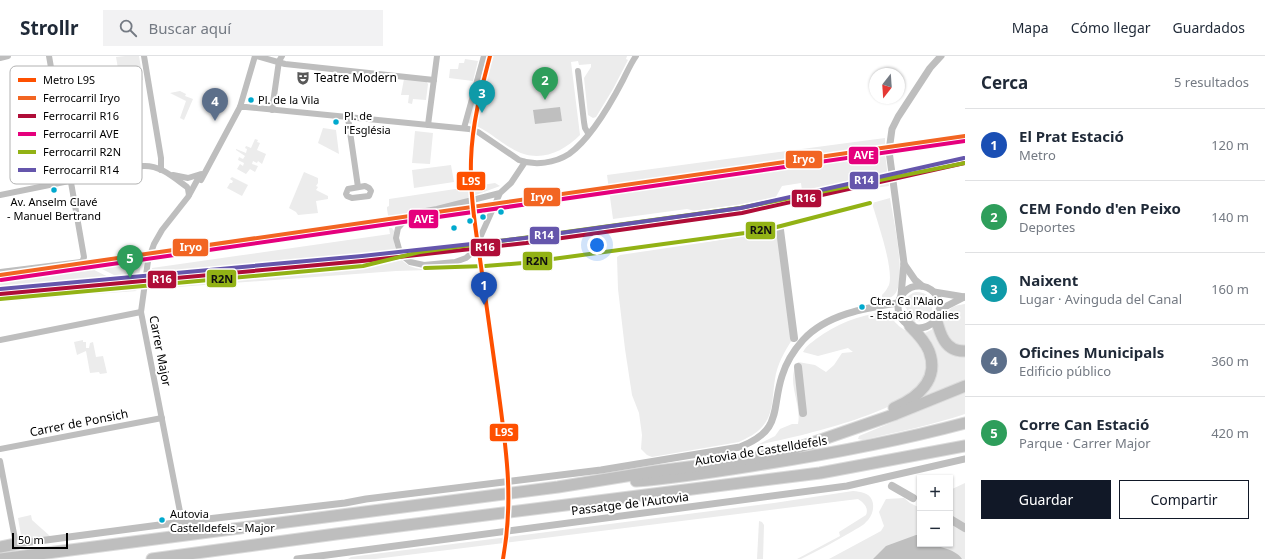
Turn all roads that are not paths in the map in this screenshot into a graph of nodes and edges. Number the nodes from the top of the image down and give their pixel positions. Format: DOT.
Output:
graph roads {
  1 [pos="8,56"];
  2 [pos="49,56"];
  3 [pos="144,56"];
  4 [pos="256,56"];
  5 [pos="437,56"];
  6 [pos="484,56"];
  7 [pos="636,56"];
  8 [pos="941,56"];
  9 [pos="0,58"];
  10 [pos="280,59"];
  11 [pos="51,66"];
  12 [pos="578,71"];
  13 [pos="434,80"];
  14 [pos="240,108"];
  15 [pos="274,110"];
  16 [pos="348,118"];
  17 [pos="428,125"];
  18 [pos="464,128"];
  19 [pos="588,133"];
  20 [pos="526,162"];
  21 [pos="142,166"];
  22 [pos="207,168"];
  23 [pos="162,170"];
  24 [pos="168,173"];
  25 [pos="200,175"];
  26 [pos="182,183"];
  27 [pos="54,184"];
  28 [pos="71,184"];
  29 [pos="196,184"];
  30 [pos="358,187"];
  31 [pos="500,193"];
  32 [pos="0,194"];
  33 [pos="189,195"];
  34 [pos="148,259"];
  35 [pos="82,261"];
  36 [pos="904,264"];
  37 [pos="0,272"];
  38 [pos="922,286"];
  39 [pos="934,292"];
  40 [pos="901,295"];
  41 [pos="965,297"];
  42 [pos="898,303"];
  43 [pos="141,312"];
  44 [pos="938,314"];
  45 [pos="910,326"];
  46 [pos="0,340"];
  47 [pos="965,351"];
  48 [pos="965,386"];
  49 [pos="162,418"];
  50 [pos="965,423"];
  51 [pos="830,437"];
  52 [pos="965,439"];
  53 [pos="965,446"];
  54 [pos="0,449"];
  55 [pos="919,454"];
  56 [pos="965,459"];
  57 [pos="0,461"];
  58 [pos="558,487"];
  59 [pos="182,522"];
  60 [pos="16,544"];
  61 [pos="0,547"];
  62 [pos="1,559"];
  63 [pos="152,559"];
  64 [pos="297,559"];
  1 -- 9 [label="street"];
  2 -- 11 [label="street"];
  3 -- 23 [label="street"];
  4 -- 10 [label="street"];
  4 -- 14 [label="street"];
  5 -- 13 [label="street"];
  6 -- 18 [label="street"];
  7 -- 19 [label="street"];
  8 -- 36 [label="street"];
  10 -- 13 [label="street"];
  10 -- 15 [label="street"];
  12 -- 19 [label="street"];
  13 -- 17 [label="street"];
  14 -- 15 [label="street"];
  14 -- 22 [label="street"];
  15 -- 16 [label="street"];
  16 -- 17 [label="street"];
  16 -- 30 [label="street"];
  17 -- 18 [label="street"];
  18 -- 20 [label="street"];
  19 -- 20 [label="street"];
  20 -- 31 [label="street"];
  21 -- 23 [label="street"];
  22 -- 25 [label="street"];
  22 -- 29 [label="street"];
  23 -- 24 [label="street"];
  24 -- 25 [label="street"];
  24 -- 26 [label="street"];
  25 -- 29 [label="street, Carrer Major"];
  26 -- 29 [label="street"];
  26 -- 33 [label="street"];
  27 -- 32 [label="street"];
  28 -- 35 [label="street"];
  29 -- 33 [label="street, Carrer Major"];
  31 -- 31 [label="street"];
  33 -- 34 [label="street, Carrer Major"];
  34 -- 35 [label="street"];
  34 -- 43 [label="street, Carrer Major"];
  35 -- 37 [label="street"];
  36 -- 38 [label="street"];
  36 -- 40 [label="street"];
  38 -- 39 [label="street"];
  38 -- 40 [label="street"];
  39 -- 41 [label="street"];
  39 -- 44 [label="street"];
  40 -- 42 [label="street"];
  41 -- 44 [label="street"];
  42 -- 45 [label="street"];
  42 -- 59 [label="street"];
  43 -- 46 [label="street"];
  43 -- 49 [label="street, Carrer Major"];
  44 -- 45 [label="street"];
  44 -- 47 [label="highway"];
  45 -- 51 [label="highway"];
  48 -- 51 [label="highway"];
  49 -- 54 [label="street, Carrer de Ponsich"];
  49 -- 59 [label="street, Carrer Major"];
  50 -- 58 [label="highway, Autovia de Castelldefels"];
  51 -- 58 [label="highway"];
  52 -- 55 [label="highway"];
  53 -- 55 [label="highway"];
  55 -- 63 [label="highway"];
  56 -- 64 [label="street, Passatge de l'Autovia"];
  57 -- 60 [label="street"];
  58 -- 62 [label="highway"];
  59 -- 60 [label="street"];
  60 -- 61 [label="highway"];
}
